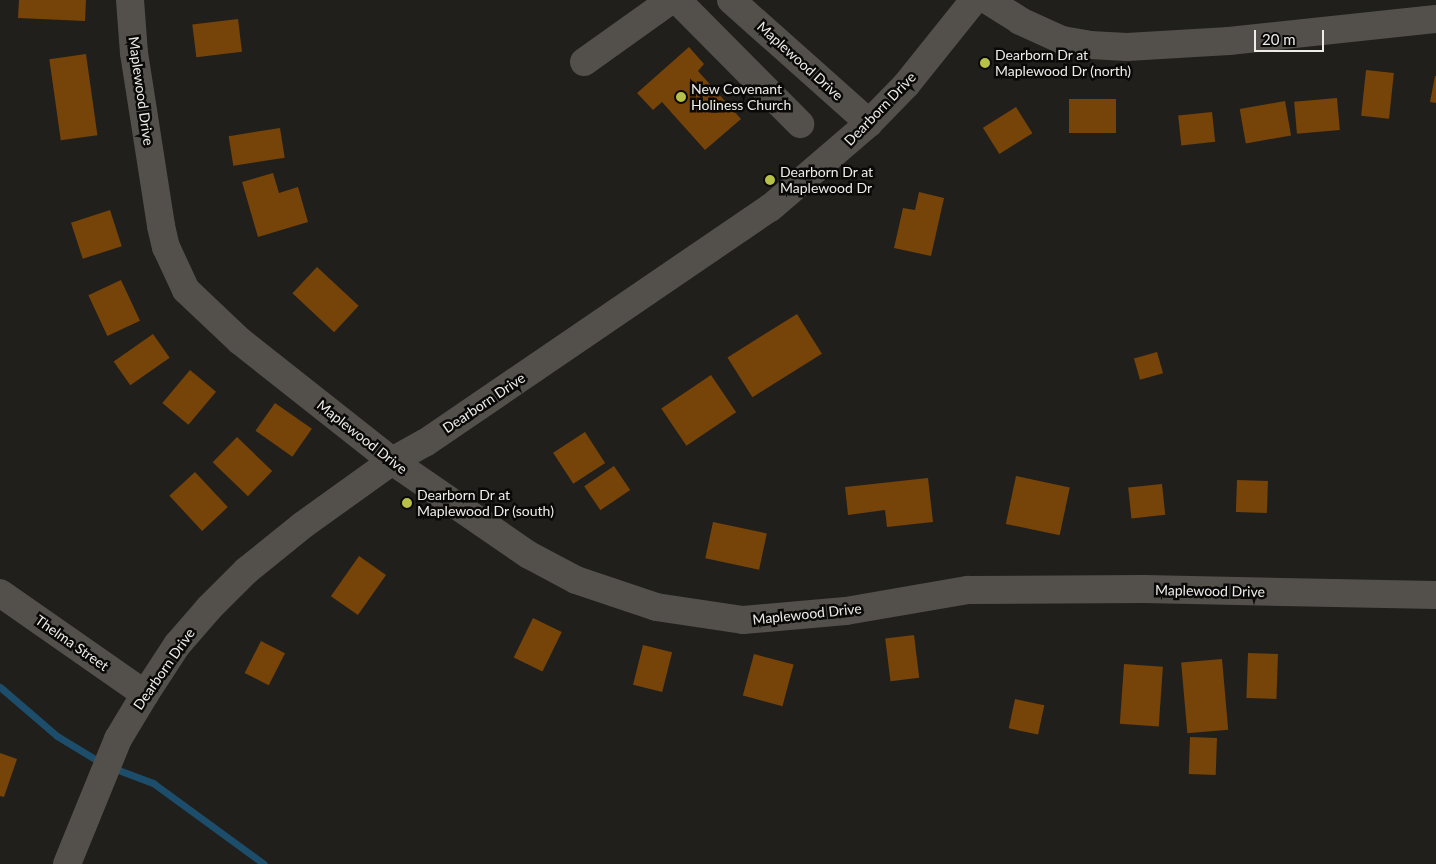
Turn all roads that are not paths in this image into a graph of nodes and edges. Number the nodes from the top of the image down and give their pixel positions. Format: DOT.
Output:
graph roads {
  1 [pos="130,0"];
  2 [pos="671,0"];
  3 [pos="677,0"];
  4 [pos="731,0"];
  5 [pos="974,0"];
  6 [pos="987,0"];
  7 [pos="1436,19"];
  8 [pos="768,33"];
  9 [pos="737,60"];
  10 [pos="584,62"];
  11 [pos="869,123"];
  12 [pos="800,124"];
  13 [pos="392,462"];
  14 [pos="0,593"];
  15 [pos="1436,595"];
  16 [pos="145,694"];
  17 [pos="67,864"];
  1 -- 13 [label="street, Maplewood Drive"];
  2 -- 10 [label="street"];
  3 -- 9 [label="street"];
  4 -- 8 [label="street, Maplewood Drive"];
  5 -- 11 [label="street, Dearborn Drive"];
  6 -- 7 [label="street"];
  8 -- 9 [label="street"];
  8 -- 11 [label="street, Maplewood Drive"];
  9 -- 12 [label="street"];
  11 -- 13 [label="street, Dearborn Drive"];
  13 -- 15 [label="street, Maplewood Drive"];
  13 -- 16 [label="street, Dearborn Drive"];
  14 -- 16 [label="street, Thelma Street"];
  16 -- 17 [label="street, Dearborn Drive"];
}
